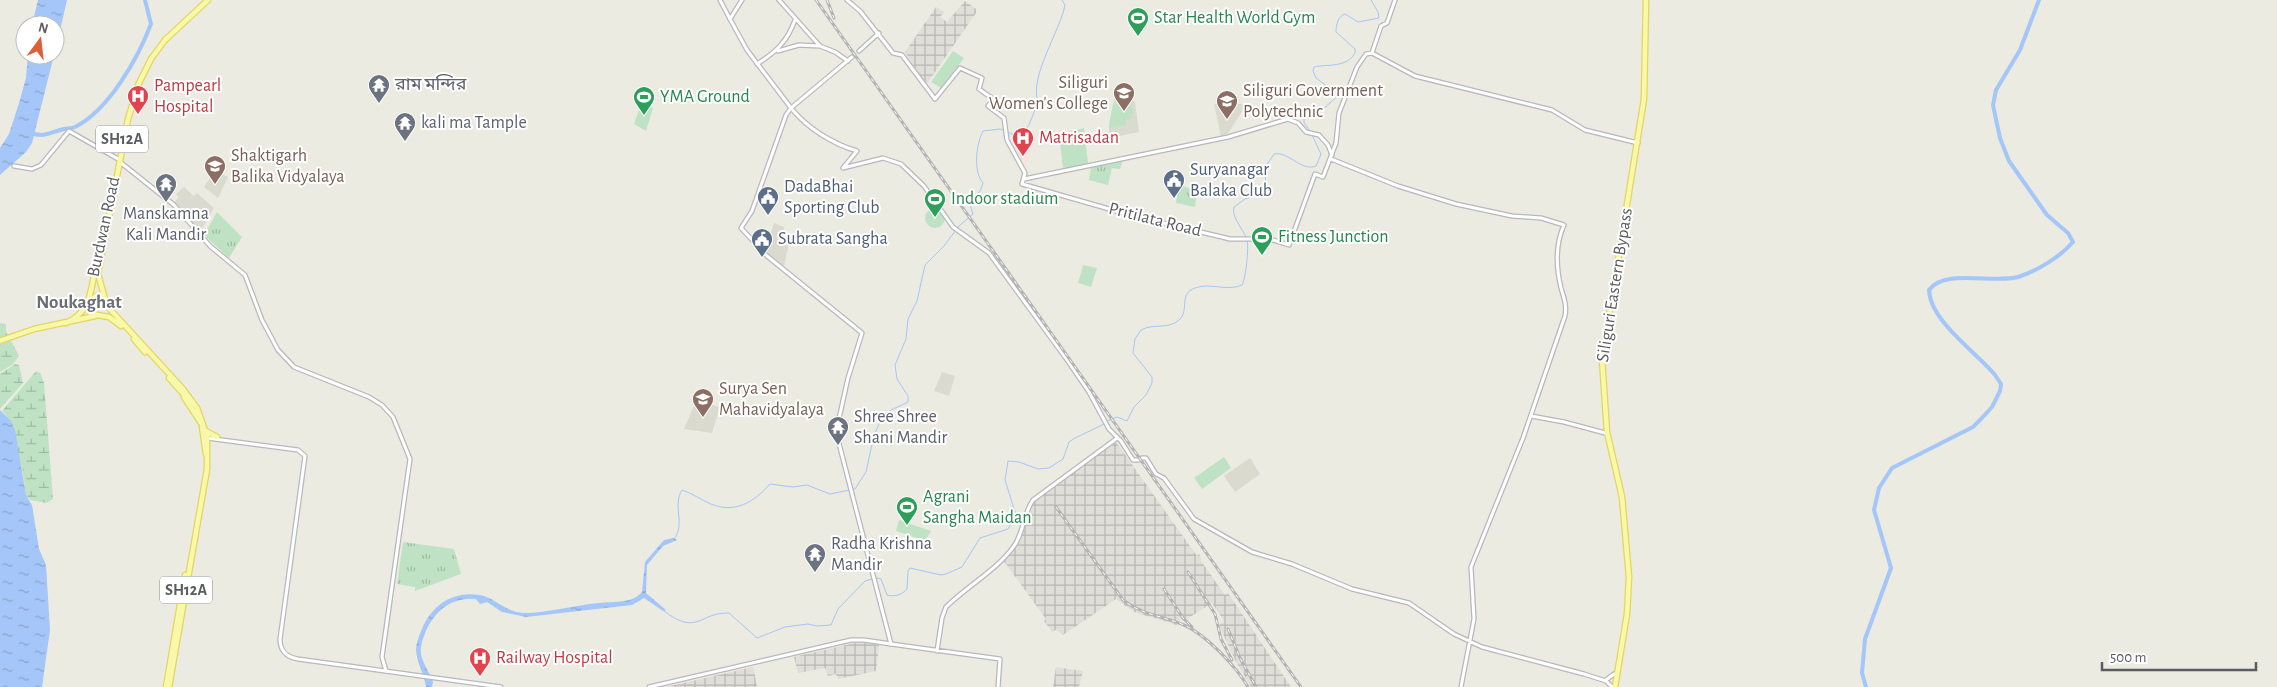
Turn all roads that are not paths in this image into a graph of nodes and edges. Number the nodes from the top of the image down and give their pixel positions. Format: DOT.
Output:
graph roads {
  1 [pos="206,0"];
  2 [pos="720,0"];
  3 [pos="742,0"];
  4 [pos="779,0"];
  5 [pos="847,0"];
  6 [pos="1395,0"];
  7 [pos="1645,0"];
  8 [pos="730,19"];
  9 [pos="795,20"];
  10 [pos="879,33"];
  11 [pos="820,46"];
  12 [pos="778,51"];
  13 [pos="859,51"];
  14 [pos="1372,53"];
  15 [pos="852,56"];
  16 [pos="848,61"];
  17 [pos="757,64"];
  18 [pos="791,108"];
  19 [pos="1637,142"];
  20 [pos="1331,158"];
  21 [pos="119,160"];
  22 [pos="14,166"];
  23 [pos="1024,178"];
  24 [pos="98,264"];
  25 [pos="105,300"];
  26 [pos="88,304"];
  27 [pos="107,306"];
  28 [pos="100,315"];
  29 [pos="66,323"];
  30 [pos="0,341"];
  31 [pos="1603,341"];
  32 [pos="1531,416"];
  33 [pos="1605,433"];
  34 [pos="206,435"];
  35 [pos="217,438"];
  36 [pos="1116,439"];
  37 [pos="208,444"];
  38 [pos="890,641"];
  39 [pos="883,642"];
  40 [pos="1469,642"];
  41 [pos="937,650"];
  42 [pos="386,671"];
  43 [pos="1614,674"];
  44 [pos="1603,680"];
  45 [pos="479,685"];
  46 [pos="489,686"];
  47 [pos="1613,686"];
  48 [pos="166,687"];
  49 [pos="169,687"];
  50 [pos="501,687"];
  51 [pos="648,687"];
  52 [pos="997,687"];
  53 [pos="1461,687"];
  1 -- 21 [label="main road, Burdwan Road / SH12A"];
  2 -- 8 [label="street"];
  3 -- 8 [label="street"];
  4 -- 9 [label="street"];
  5 -- 10 [label="street"];
  6 -- 14 [label="street"];
  7 -- 19 [label="main road, Siliguri Eastern Bypass"];
  8 -- 17 [label="street"];
  9 -- 11 [label="street"];
  9 -- 12 [label="street"];
  10 -- 13 [label="street"];
  10 -- 23 [label="street"];
  11 -- 12 [label="street"];
  11 -- 16 [label="street"];
  12 -- 17 [label="street"];
  14 -- 19 [label="street"];
  14 -- 20 [label="street"];
  15 -- 16 [label="street"];
  16 -- 18 [label="street"];
  17 -- 18 [label="street"];
  18 -- 38 [label="street"];
  18 -- 40 [label="street"];
  19 -- 31 [label="main road, Siliguri Eastern Bypass"];
  20 -- 23 [label="street"];
  20 -- 23 [label="street, Pritilata Road"];
  20 -- 32 [label="street"];
  21 -- 22 [label="street"];
  21 -- 24 [label="main road, Burdwan Road / SH12A"];
  21 -- 42 [label="street"];
  24 -- 25 [label="main road, Burdwan Road / SH12A"];
  24 -- 26 [label="main road, Burdwan Road / SH12A"];
  25 -- 26 [label="main road"];
  25 -- 27 [label="main road, SH12A"];
  26 -- 28 [label="main road, SH12A"];
  26 -- 29 [label="main road"];
  27 -- 28 [label="main road"];
  27 -- 34 [label="main road, SH12A"];
  28 -- 29 [label="main road"];
  28 -- 34 [label="main road, SH12A"];
  29 -- 30 [label="main road"];
  31 -- 33 [label="main road, Siliguri Eastern Bypass"];
  31 -- 47 [label="main road, Siliguri Eastern Bypass"];
  32 -- 33 [label="street"];
  32 -- 40 [label="street"];
  33 -- 43 [label="main road, Siliguri Eastern Bypass"];
  34 -- 35 [label="main road"];
  34 -- 37 [label="main road, SH12A"];
  34 -- 48 [label="main road, SH12A"];
  35 -- 37 [label="main road"];
  35 -- 42 [label="street"];
  36 -- 41 [label="street"];
  37 -- 49 [label="main road, SH12A"];
  38 -- 39 [label="street"];
  38 -- 39 [label="street"];
  38 -- 41 [label="street"];
  39 -- 51 [label="street"];
  40 -- 44 [label="street"];
  40 -- 53 [label="street"];
  41 -- 52 [label="street"];
  42 -- 45 [label="street"];
  43 -- 44 [label="street"];
  43 -- 47 [label="main road, Siliguri Eastern Bypass"];
  44 -- 47 [label="street"];
  45 -- 46 [label="street"];
  46 -- 50 [label="street"];
}
